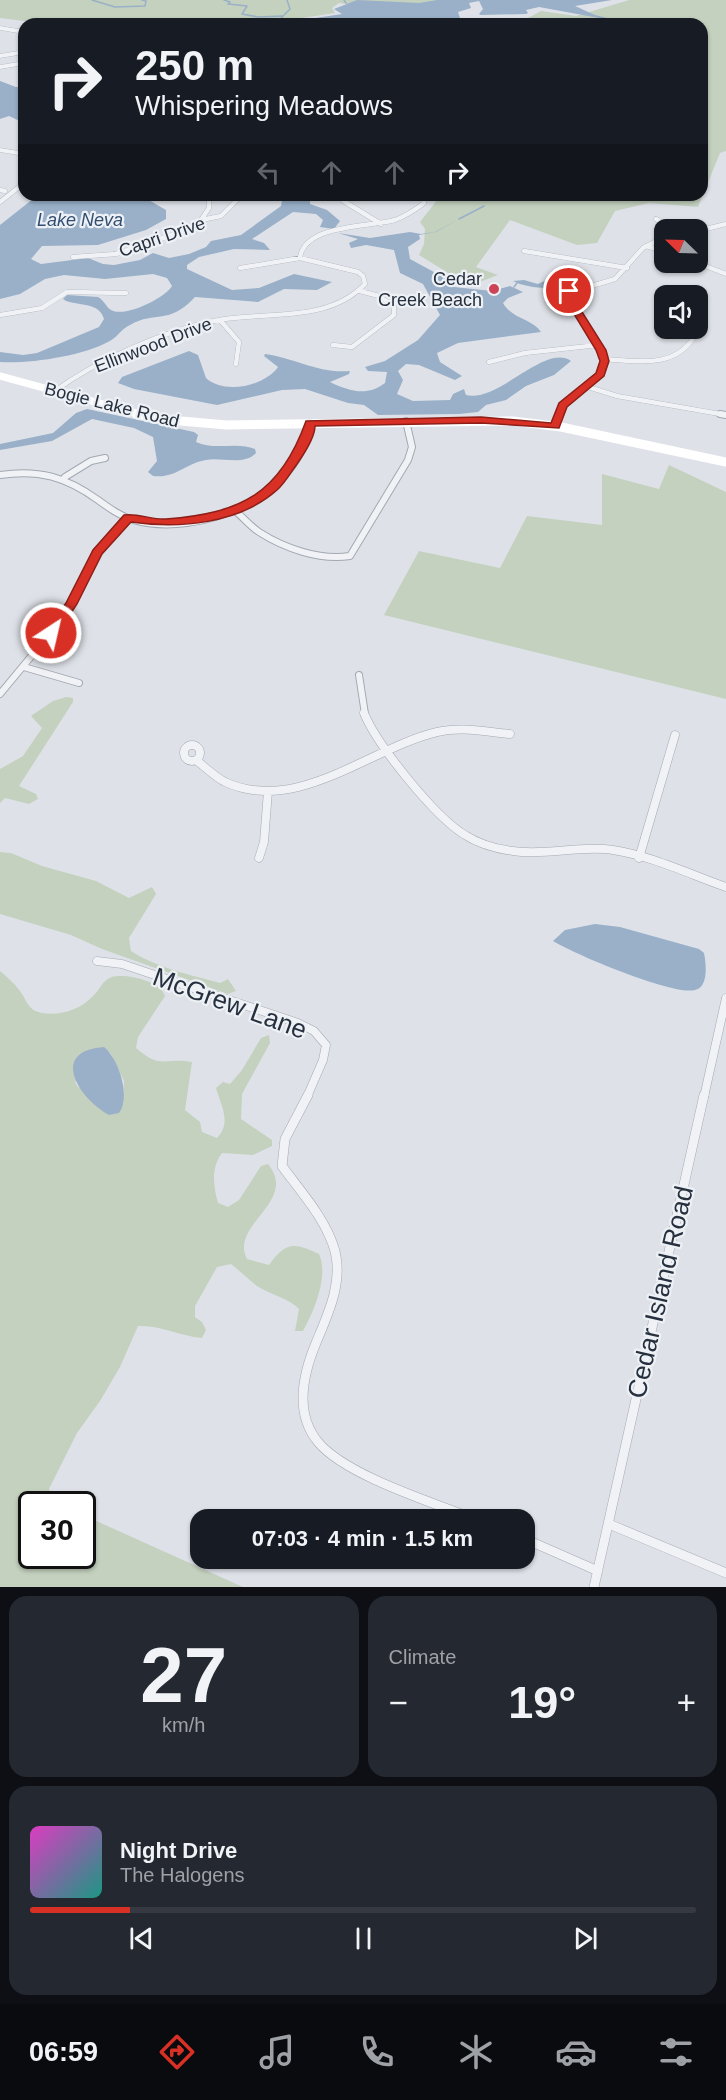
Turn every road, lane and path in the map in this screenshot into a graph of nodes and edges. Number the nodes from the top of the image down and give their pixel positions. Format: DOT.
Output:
graph roads {
  1 [pos="0,28"];
  2 [pos="18,31"];
  3 [pos="18,53"];
  4 [pos="0,56"];
  5 [pos="18,64"];
  6 [pos="0,66"];
  7 [pos="0,150"];
  8 [pos="18,153"];
  9 [pos="18,188"];
  10 [pos="209,201"];
  11 [pos="236,201"];
  12 [pos="344,201"];
  13 [pos="425,201"];
  14 [pos="0,202"];
  15 [pos="201,220"];
  16 [pos="381,224"];
  17 [pos="726,224"];
  18 [pos="708,228"];
  19 [pos="654,242"];
  20 [pos="646,246"];
  21 [pos="654,248"];
  22 [pos="524,251"];
  23 [pos="73,257"];
  24 [pos="300,258"];
  25 [pos="708,267"];
  26 [pos="240,268"];
  27 [pos="627,268"];
  28 [pos="726,274"];
  29 [pos="360,291"];
  30 [pos="126,293"];
  31 [pos="0,315"];
  32 [pos="220,320"];
  33 [pos="693,339"];
  34 [pos="333,345"];
  35 [pos="598,345"];
  36 [pos="604,359"];
  37 [pos="489,362"];
  38 [pos="236,364"];
  39 [pos="0,376"];
  40 [pos="585,386"];
  41 [pos="55,392"];
  42 [pos="726,415"];
  43 [pos="409,421"];
  44 [pos="306,423"];
  45 [pos="555,426"];
  46 [pos="105,458"];
  47 [pos="726,462"];
  48 [pos="0,475"];
  49 [pos="65,477"];
  50 [pos="234,510"];
  51 [pos="128,518"];
  52 [pos="24,667"];
  53 [pos="359,675"];
  54 [pos="79,683"];
  55 [pos="0,694"];
  56 [pos="510,734"];
  57 [pos="675,735"];
  58 [pos="389,751"];
  59 [pos="196,760"];
  60 [pos="268,791"];
  61 [pos="259,858"];
  62 [pos="639,858"];
  63 [pos="726,887"];
  64 [pos="97,961"];
  65 [pos="726,998"];
  66 [pos="450,1509"];
  67 [pos="609,1524"];
  68 [pos="535,1543"];
  69 [pos="598,1571"];
  70 [pos="726,1573"];
  71 [pos="594,1587"];
  1 -- 2 [label="street"];
  3 -- 4 [label="street"];
  5 -- 6 [label="street"];
  7 -- 8 [label="street"];
  9 -- 14 [label="street"];
  10 -- 15 [label="street"];
  11 -- 15 [label="street, Capri Drive"];
  12 -- 16 [label="street"];
  13 -- 16 [label="street"];
  15 -- 23 [label="street, Capri Drive"];
  16 -- 24 [label="street"];
  17 -- 18 [label="street"];
  19 -- 20 [label="street"];
  20 -- 21 [label="street"];
  20 -- 27 [label="street"];
  22 -- 27 [label="street"];
  24 -- 26 [label="street"];
  24 -- 29 [label="street"];
  25 -- 28 [label="street"];
  27 -- 35 [label="street"];
  29 -- 32 [label="street, Ellinwood Drive"];
  29 -- 34 [label="street"];
  30 -- 31 [label="street"];
  32 -- 38 [label="street"];
  32 -- 41 [label="street, Ellinwood Drive"];
  33 -- 36 [label="street"];
  35 -- 36 [label="street"];
  35 -- 37 [label="street"];
  36 -- 40 [label="street"];
  39 -- 41 [label="main road, Bogie Lake Road"];
  40 -- 42 [label="street"];
  40 -- 45 [label="street"];
  41 -- 44 [label="main road, Bogie Lake Road"];
  43 -- 44 [label="main road, Bogie Lake Road"];
  43 -- 45 [label="main road, Bogie Lake Road"];
  43 -- 50 [label="street"];
  44 -- 50 [label="street"];
  45 -- 47 [label="main road, Bogie Lake Road"];
  46 -- 49 [label="street"];
  48 -- 49 [label="street"];
  49 -- 51 [label="street"];
  50 -- 51 [label="street"];
  51 -- 52 [label="street"];
  52 -- 54 [label="street"];
  52 -- 55 [label="street"];
  53 -- 58 [label="street"];
  56 -- 58 [label="street"];
  57 -- 62 [label="street"];
  58 -- 60 [label="street"];
  58 -- 62 [label="street"];
  59 -- 60 [label="street"];
  60 -- 61 [label="street"];
  62 -- 63 [label="street"];
  64 -- 66 [label="street, McGrew Lane"];
  65 -- 67 [label="street, Cedar Island Road"];
  67 -- 69 [label="street, Cedar Island Road"];
  67 -- 70 [label="street"];
  68 -- 69 [label="street"];
  69 -- 71 [label="street, Cedar Island Road"];
}
